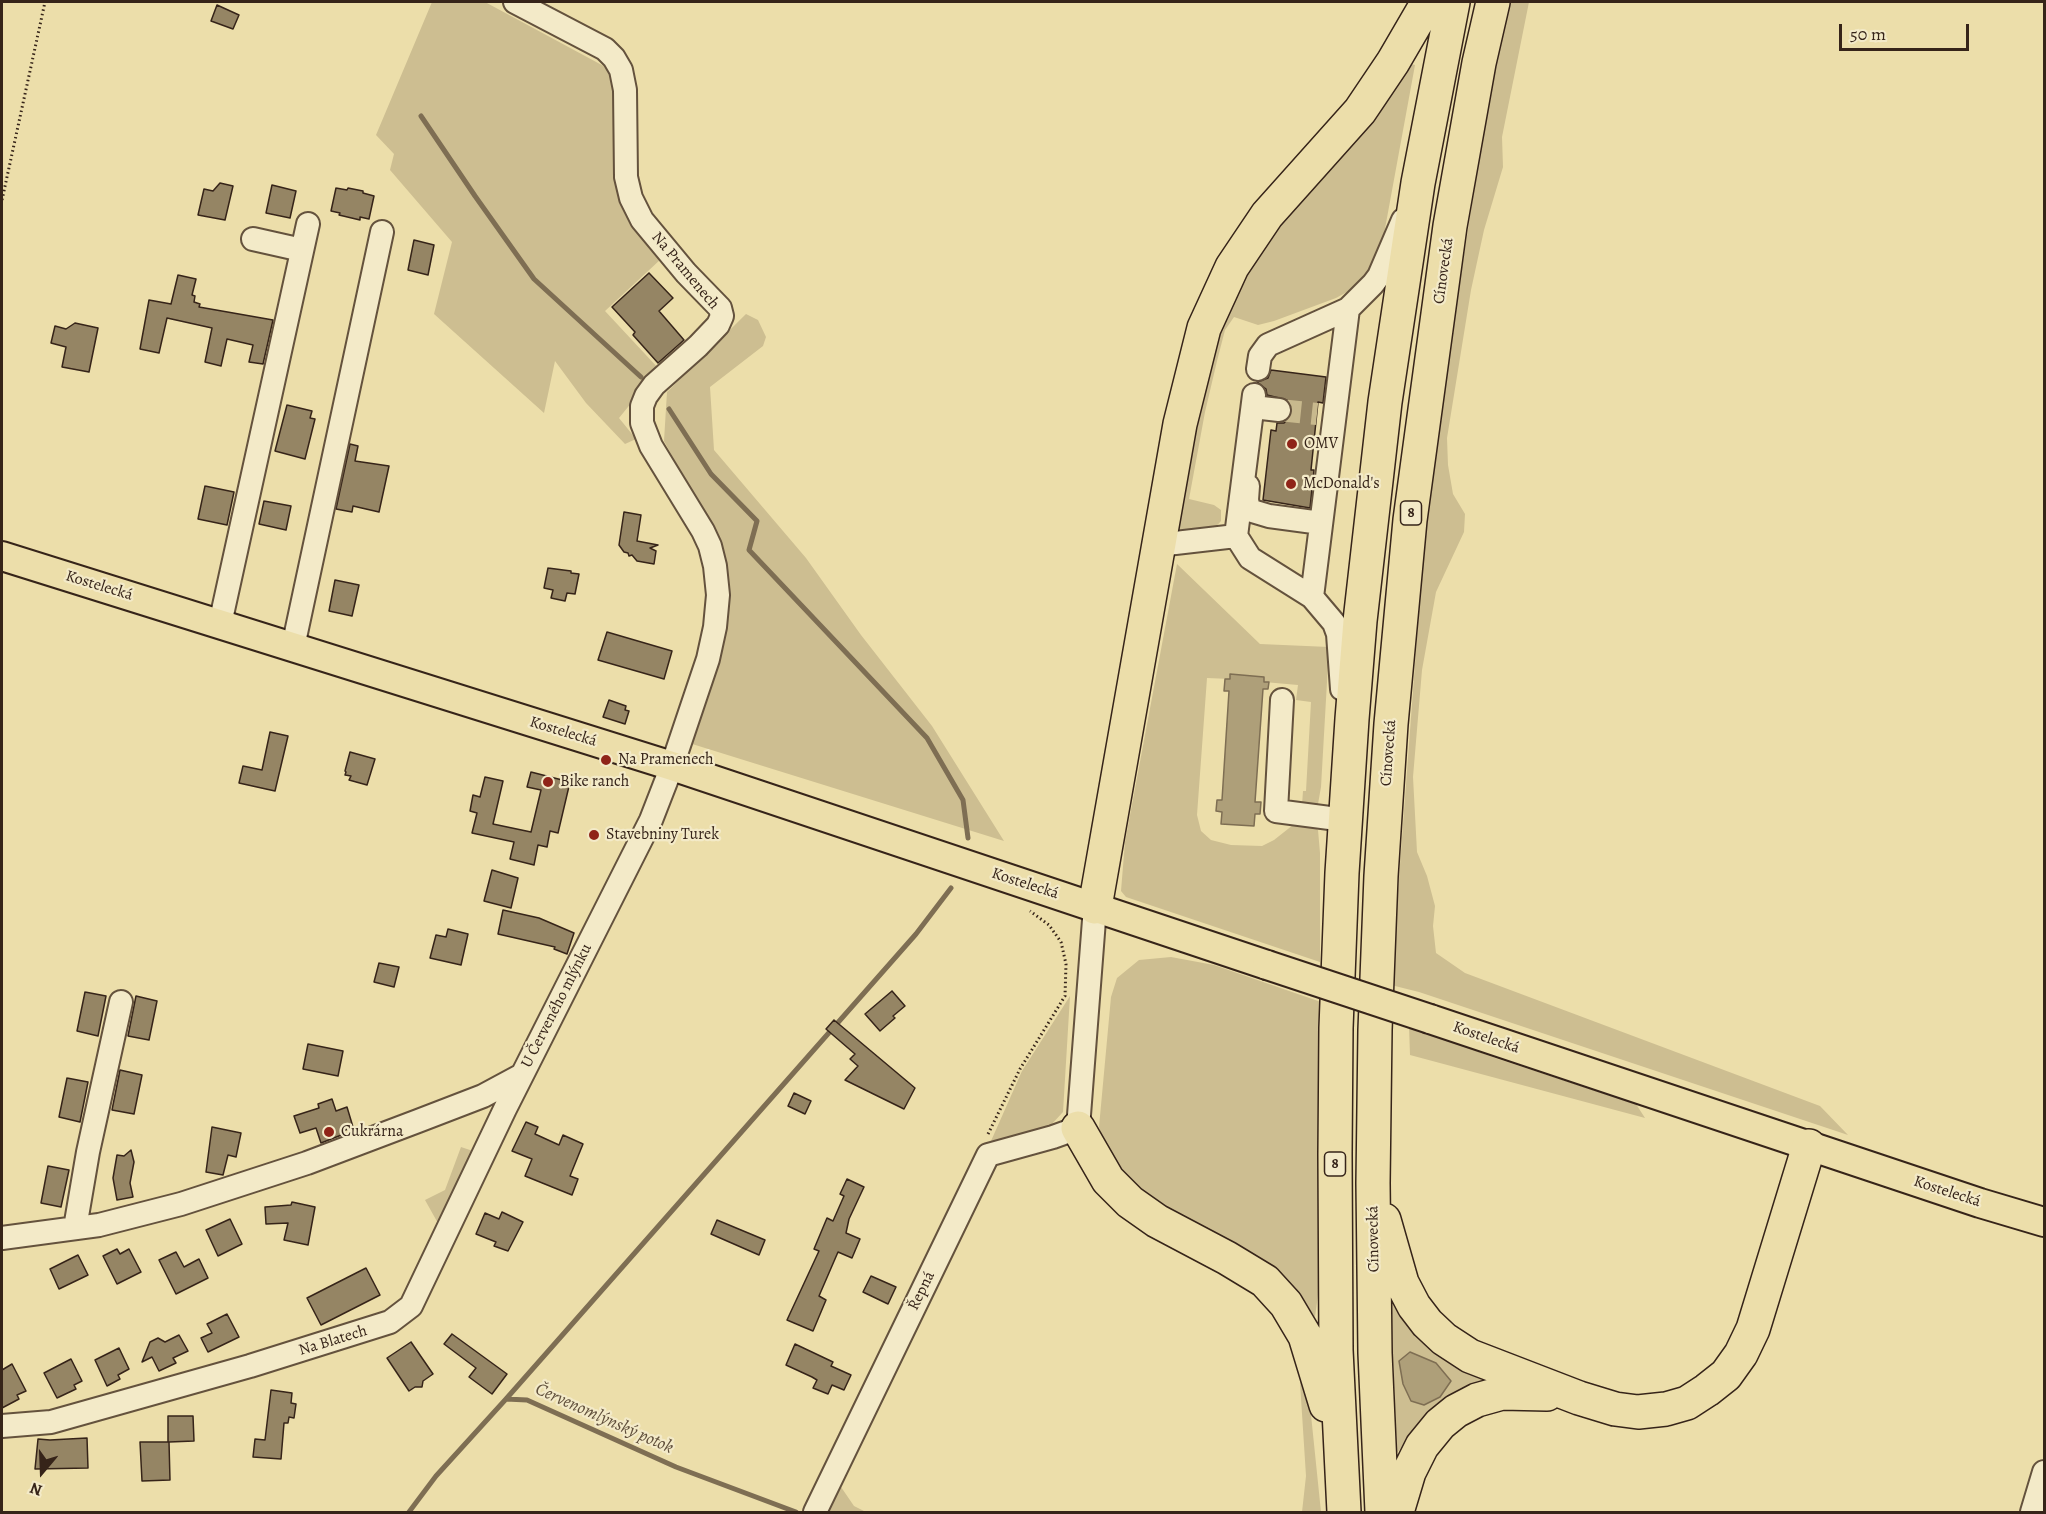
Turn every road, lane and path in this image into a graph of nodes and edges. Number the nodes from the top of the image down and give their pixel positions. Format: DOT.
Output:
graph roads {
  1 [pos="45,2"];
  2 [pos="515,2"];
  3 [pos="1428,2"];
  4 [pos="1453,2"];
  5 [pos="1492,2"];
  6 [pos="1418,183"];
  7 [pos="2,200"];
  8 [pos="308,224"];
  9 [pos="382,232"];
  10 [pos="254,239"];
  11 [pos="302,250"];
  12 [pos="1348,309"];
  13 [pos="1258,369"];
  14 [pos="1279,410"];
  15 [pos="1250,432"];
  16 [pos="1321,523"];
  17 [pos="1236,536"];
  18 [pos="1158,545"];
  19 [pos="2,556"];
  20 [pos="1312,597"];
  21 [pos="220,624"];
  22 [pos="293,647"];
  23 [pos="1282,700"];
  24 [pos="672,766"];
  25 [pos="1348,773"];
  26 [pos="1345,820"];
  27 [pos="1095,907"];
  28 [pos="1028,910"];
  29 [pos="121,1002"];
  30 [pos="522,1075"];
  31 [pos="1078,1128"];
  32 [pos="1809,1146"];
  33 [pos="988,1155"];
  34 [pos="1373,1183"];
  35 [pos="2044,1222"];
  36 [pos="75,1228"];
  37 [pos="2,1238"];
  38 [pos="1579,1398"];
  39 [pos="2,1426"];
  40 [pos="1340,1455"];
  41 [pos="2044,1472"];
  42 [pos="815,1512"];
  43 [pos="1344,1512"];
  44 [pos="1382,1512"];
  45 [pos="1397,1512"];
  46 [pos="2032,1512"];
  1 -- 7 [label="path"];
  2 -- 24 [label="street, Na Pramenech"];
  3 -- 18 [label="highway"];
  4 -- 6 [label="highway, 8"];
  5 -- 34 [label="highway, Cínovecká / 8"];
  6 -- 12 [label="street"];
  6 -- 25 [label="highway, 8"];
  8 -- 11 [label="street"];
  9 -- 22 [label="street"];
  10 -- 11 [label="street"];
  11 -- 21 [label="street"];
  12 -- 13 [label="street"];
  12 -- 16 [label="street"];
  14 -- 15 [label="street"];
  15 -- 16 [label="street"];
  15 -- 17 [label="street"];
  16 -- 20 [label="street"];
  17 -- 18 [label="street"];
  17 -- 20 [label="street"];
  18 -- 27 [label="highway"];
  19 -- 21 [label="main road, Kostelecká"];
  20 -- 25 [label="street"];
  21 -- 22 [label="main road, Kostelecká"];
  22 -- 24 [label="main road, Kostelecká"];
  23 -- 26 [label="street"];
  24 -- 27 [label="main road, Kostelecká"];
  24 -- 30 [label="street, U Červeného mlýnku"];
  25 -- 26 [label="highway, 8"];
  26 -- 40 [label="highway, 8"];
  27 -- 31 [label="street"];
  27 -- 32 [label="main road, Kostelecká, bridge"];
  28 -- 33 [label="path"];
  29 -- 36 [label="street"];
  30 -- 36 [label="street, U Červeného mlýnku"];
  30 -- 39 [label="street, Na Blatech"];
  31 -- 33 [label="street"];
  31 -- 40 [label="highway"];
  32 -- 35 [label="main road, Kostelecká"];
  32 -- 38 [label="highway"];
  33 -- 42 [label="street, Řepná"];
  34 -- 38 [label="highway"];
  34 -- 44 [label="highway, Cínovecká / 8"];
  36 -- 37 [label="street, U Červeného mlýnku"];
  38 -- 45 [label="highway"];
  40 -- 43 [label="highway, 8"];
  41 -- 46 [label="street"];
}
